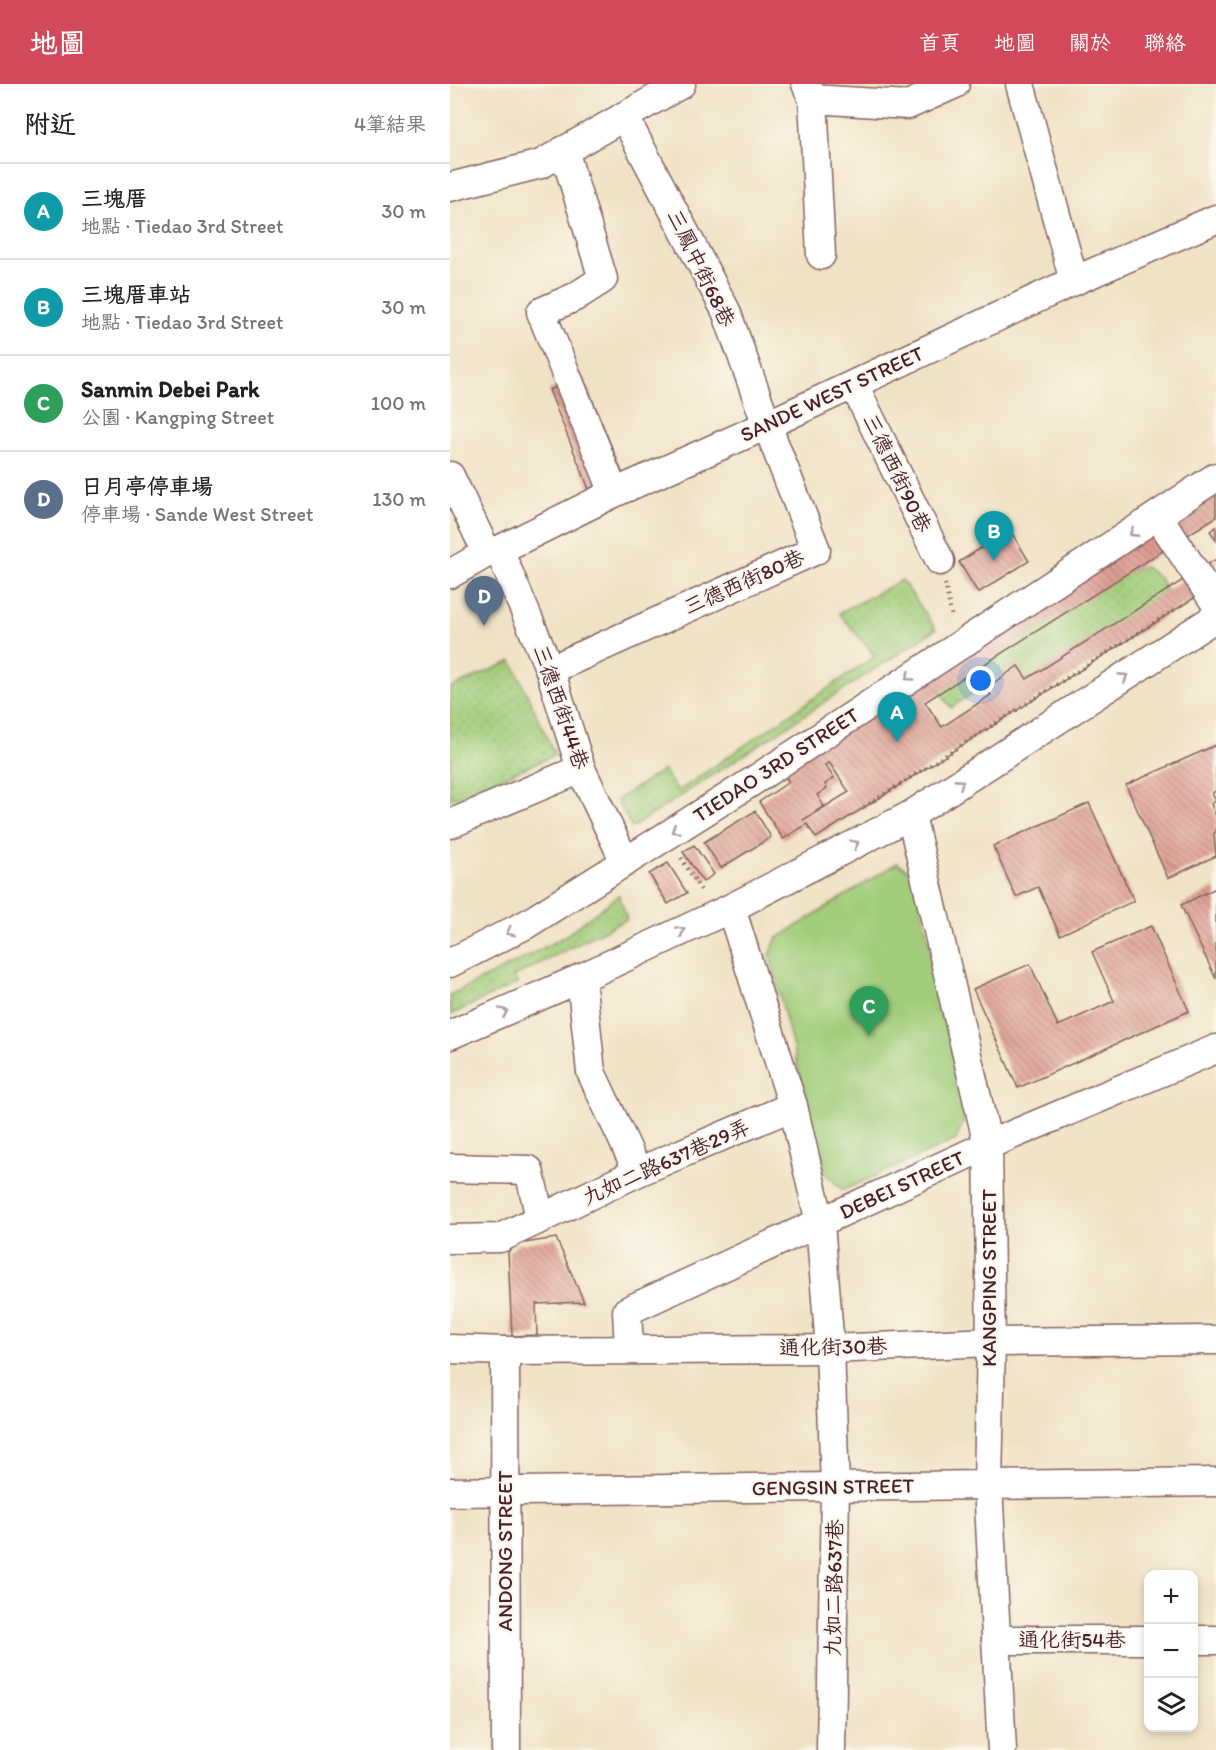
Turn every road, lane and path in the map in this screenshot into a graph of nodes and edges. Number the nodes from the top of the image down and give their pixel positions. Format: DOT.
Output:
graph roads {
  1 [pos="681,84"];
  2 [pos="955,84"];
  3 [pos="1020,84"];
  4 [pos="810,92"];
  5 [pos="624,116"];
  6 [pos="564,150"];
  7 [pos="450,187"];
  8 [pos="1216,219"];
  9 [pos="821,255"];
  10 [pos="1074,281"];
  11 [pos="854,385"];
  12 [pos="767,425"];
  13 [pos="450,476"];
  14 [pos="1216,477"];
  15 [pos="614,492"];
  16 [pos="1158,516"];
  17 [pos="493,552"];
  18 [pos="940,561"];
  19 [pos="450,574"];
  20 [pos="1216,604"];
  21 [pos="1182,605"];
  22 [pos="1216,616"];
  23 [pos="958,645"];
  24 [pos="550,670"];
  25 [pos="581,769"];
  26 [pos="859,810"];
  27 [pos="911,815"];
  28 [pos="450,824"];
  29 [pos="680,856"];
  30 [pos="625,862"];
  31 [pos="722,898"];
  32 [pos="450,963"];
  33 [pos="581,978"];
  34 [pos="450,1035"];
  35 [pos="1216,1049"];
  36 [pos="793,1106"];
  37 [pos="988,1145"];
  38 [pos="450,1168"];
  39 [pos="638,1172"];
  40 [pos="540,1218"];
  41 [pos="820,1222"];
  42 [pos="450,1239"];
  43 [pos="1216,1340"];
  44 [pos="991,1342"];
  45 [pos="450,1349"];
  46 [pos="830,1349"];
  47 [pos="629,1350"];
  48 [pos="505,1351"];
  49 [pos="1216,1482"];
  50 [pos="988,1485"];
  51 [pos="835,1487"];
  52 [pos="505,1491"];
  53 [pos="450,1492"];
  54 [pos="996,1640"];
  55 [pos="1144,1640"];
  56 [pos="1198,1640"];
  57 [pos="1216,1640"];
  58 [pos="506,1750"];
  59 [pos="831,1750"];
  60 [pos="1002,1750"];
  1 -- 5 [label="street"];
  2 -- 4 [label="street"];
  3 -- 10 [label="street"];
  4 -- 9 [label="street"];
  5 -- 6 [label="street"];
  5 -- 12 [label="street, 三鳳中街68巷"];
  6 -- 7 [label="street"];
  6 -- 15 [label="street"];
  8 -- 10 [label="street, SANDE WEST STREET"];
  10 -- 11 [label="street, SANDE WEST STREET"];
  11 -- 12 [label="street, SANDE WEST STREET"];
  11 -- 18 [label="street, 三德西街90巷"];
  12 -- 15 [label="street, SANDE WEST STREET"];
  12 -- 24 [label="street, 三德西街80巷"];
  13 -- 17 [label="street, 三德西街44巷"];
  14 -- 16 [label="street, TIEDAO 3RD STREET"];
  15 -- 17 [label="street, SANDE WEST STREET"];
  16 -- 20 [label="street"];
  16 -- 23 [label="street, TIEDAO 3RD STREET, one-way"];
  17 -- 19 [label="street, SANDE WEST STREET"];
  17 -- 24 [label="street, 三德西街44巷"];
  18 -- 23 [label="path"];
  21 -- 26 [label="path"];
  27 -- 22 [label="street, one-way"];
  23 -- 30 [label="street, TIEDAO 3RD STREET, one-way"];
  24 -- 25 [label="street, 三德西街44巷"];
  25 -- 28 [label="street"];
  25 -- 30 [label="street, 三德西街44巷"];
  31 -- 27 [label="street, one-way"];
  27 -- 37 [label="street, KANGPING STREET"];
  29 -- 31 [label="path"];
  30 -- 32 [label="street, TIEDAO 3RD STREET, one-way"];
  33 -- 31 [label="street, one-way"];
  31 -- 36 [label="street, 九如二路637巷"];
  34 -- 33 [label="street, one-way"];
  33 -- 39 [label="street"];
  35 -- 37 [label="street, DEBEI STREET"];
  36 -- 39 [label="street, 九如二路637巷29弄"];
  36 -- 41 [label="street, 九如二路637巷"];
  37 -- 41 [label="street, DEBEI STREET"];
  37 -- 44 [label="street, KANGPING STREET"];
  38 -- 40 [label="street"];
  39 -- 40 [label="street, 九如二路637巷29弄"];
  40 -- 42 [label="street, 九如二路637巷29弄"];
  41 -- 46 [label="street, 九如二路637巷"];
  41 -- 47 [label="street, DEBEI STREET"];
  43 -- 44 [label="street, 通化街30巷"];
  44 -- 46 [label="street, 通化街30巷"];
  44 -- 50 [label="street, KANGPING STREET"];
  45 -- 48 [label="street, 通化街30巷"];
  46 -- 47 [label="street, 通化街30巷"];
  46 -- 51 [label="street, 九如二路637巷"];
  47 -- 48 [label="street, 通化街30巷"];
  48 -- 52 [label="street, ANDONG STREET"];
  49 -- 50 [label="street, GENGSIN STREET"];
  50 -- 51 [label="street, GENGSIN STREET"];
  50 -- 54 [label="street, KANGPING STREET"];
  51 -- 52 [label="street, GENGSIN STREET"];
  51 -- 59 [label="street, 九如二路637巷"];
  52 -- 53 [label="street, GENGSIN STREET"];
  52 -- 58 [label="street, ANDONG STREET"];
  54 -- 55 [label="street, 通化街54巷"];
  54 -- 60 [label="street, KANGPING STREET"];
  56 -- 57 [label="street"];
}
